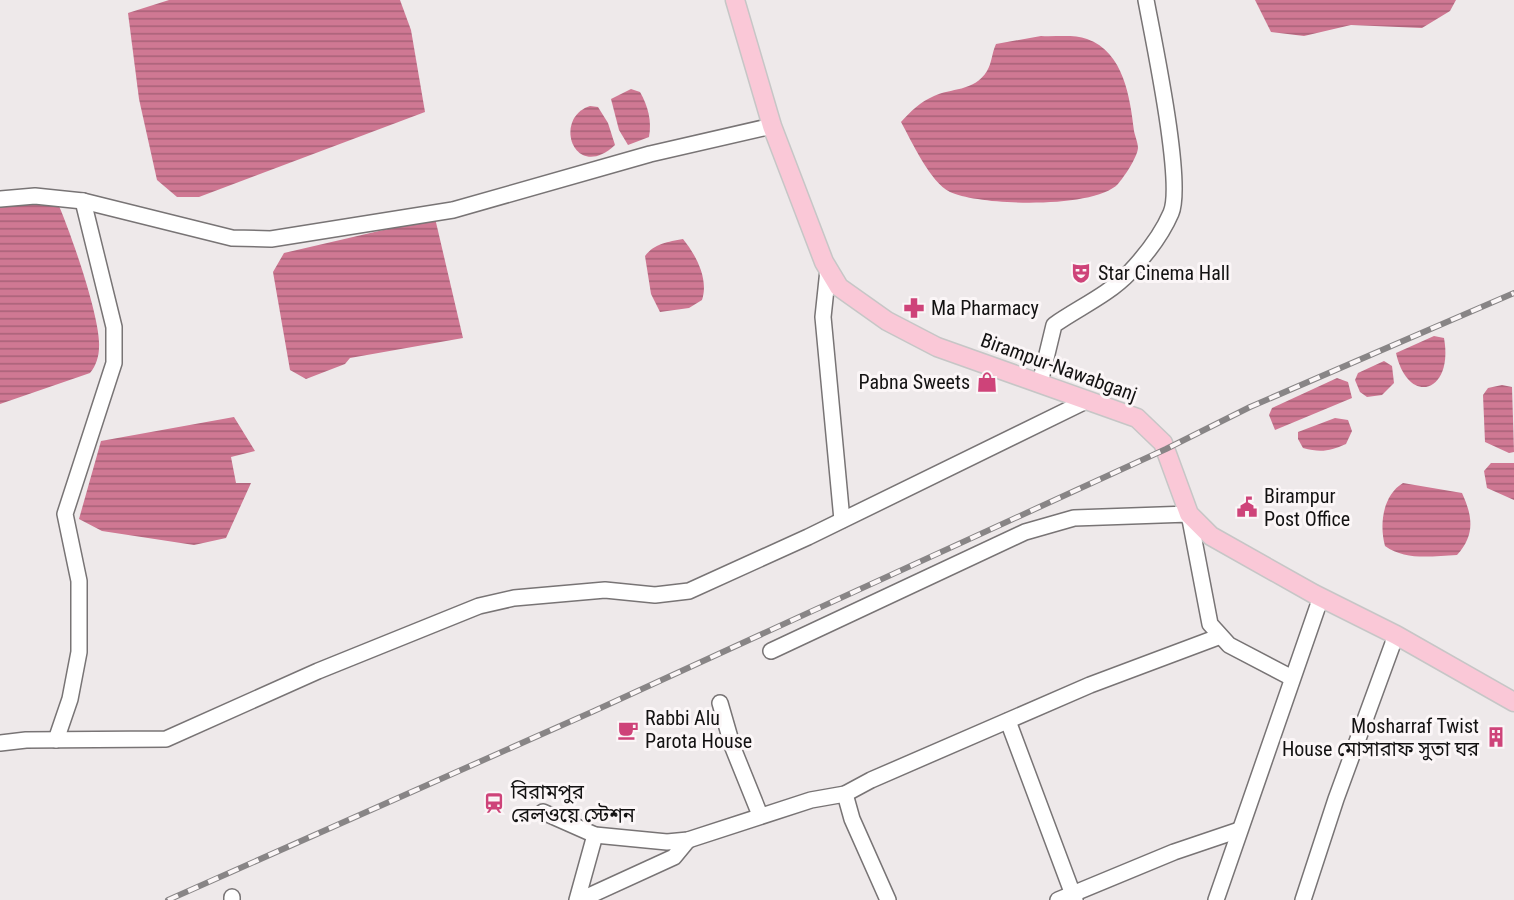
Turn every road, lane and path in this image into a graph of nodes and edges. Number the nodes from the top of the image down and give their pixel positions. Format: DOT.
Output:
graph roads {
  1 [pos="735,0"];
  2 [pos="1146,0"];
  3 [pos="772,126"];
  4 [pos="0,199"];
  5 [pos="83,201"];
  6 [pos="828,270"];
  7 [pos="1040,383"];
  8 [pos="1088,400"];
  9 [pos="1190,514"];
  10 [pos="842,520"];
  11 [pos="1321,597"];
  12 [pos="1396,635"];
  13 [pos="1218,637"];
  14 [pos="771,651"];
  15 [pos="1292,678"];
  16 [pos="1514,702"];
  17 [pos="720,703"];
  18 [pos="1008,720"];
  19 [pos="56,740"];
  20 [pos="0,743"];
  21 [pos="845,794"];
  22 [pos="543,812"];
  23 [pos="760,815"];
  24 [pos="1239,831"];
  25 [pos="595,836"];
  26 [pos="688,840"];
  27 [pos="1074,897"];
  28 [pos="578,900"];
  29 [pos="888,900"];
  30 [pos="1058,900"];
  31 [pos="1216,900"];
  32 [pos="1303,900"];
  1 -- 3 [label="main road, Birampur-Nawabganj"];
  2 -- 7 [label="street"];
  3 -- 5 [label="street"];
  3 -- 6 [label="main road, Birampur-Nawabganj"];
  4 -- 5 [label="street"];
  5 -- 19 [label="street"];
  6 -- 7 [label="main road, Birampur-Nawabganj"];
  6 -- 10 [label="street"];
  7 -- 8 [label="main road, Birampur-Nawabganj"];
  8 -- 9 [label="main road, Birampur-Nawabganj"];
  8 -- 10 [label="street"];
  9 -- 11 [label="main road, Birampur-Nawabganj"];
  9 -- 13 [label="street"];
  9 -- 14 [label="street"];
  10 -- 19 [label="street"];
  11 -- 12 [label="main road, Birampur-Nawabganj"];
  11 -- 15 [label="street"];
  12 -- 16 [label="main road, Birampur-Nawabganj"];
  12 -- 32 [label="street"];
  13 -- 15 [label="street"];
  13 -- 18 [label="street"];
  15 -- 24 [label="street"];
  17 -- 23 [label="street"];
  18 -- 21 [label="street"];
  18 -- 27 [label="street"];
  19 -- 20 [label="street"];
  21 -- 23 [label="street"];
  21 -- 29 [label="street"];
  22 -- 25 [label="street"];
  23 -- 26 [label="street"];
  24 -- 27 [label="street"];
  24 -- 31 [label="street"];
  25 -- 26 [label="street"];
  25 -- 28 [label="street"];
  26 -- 28 [label="street"];
  27 -- 30 [label="street"];
}
